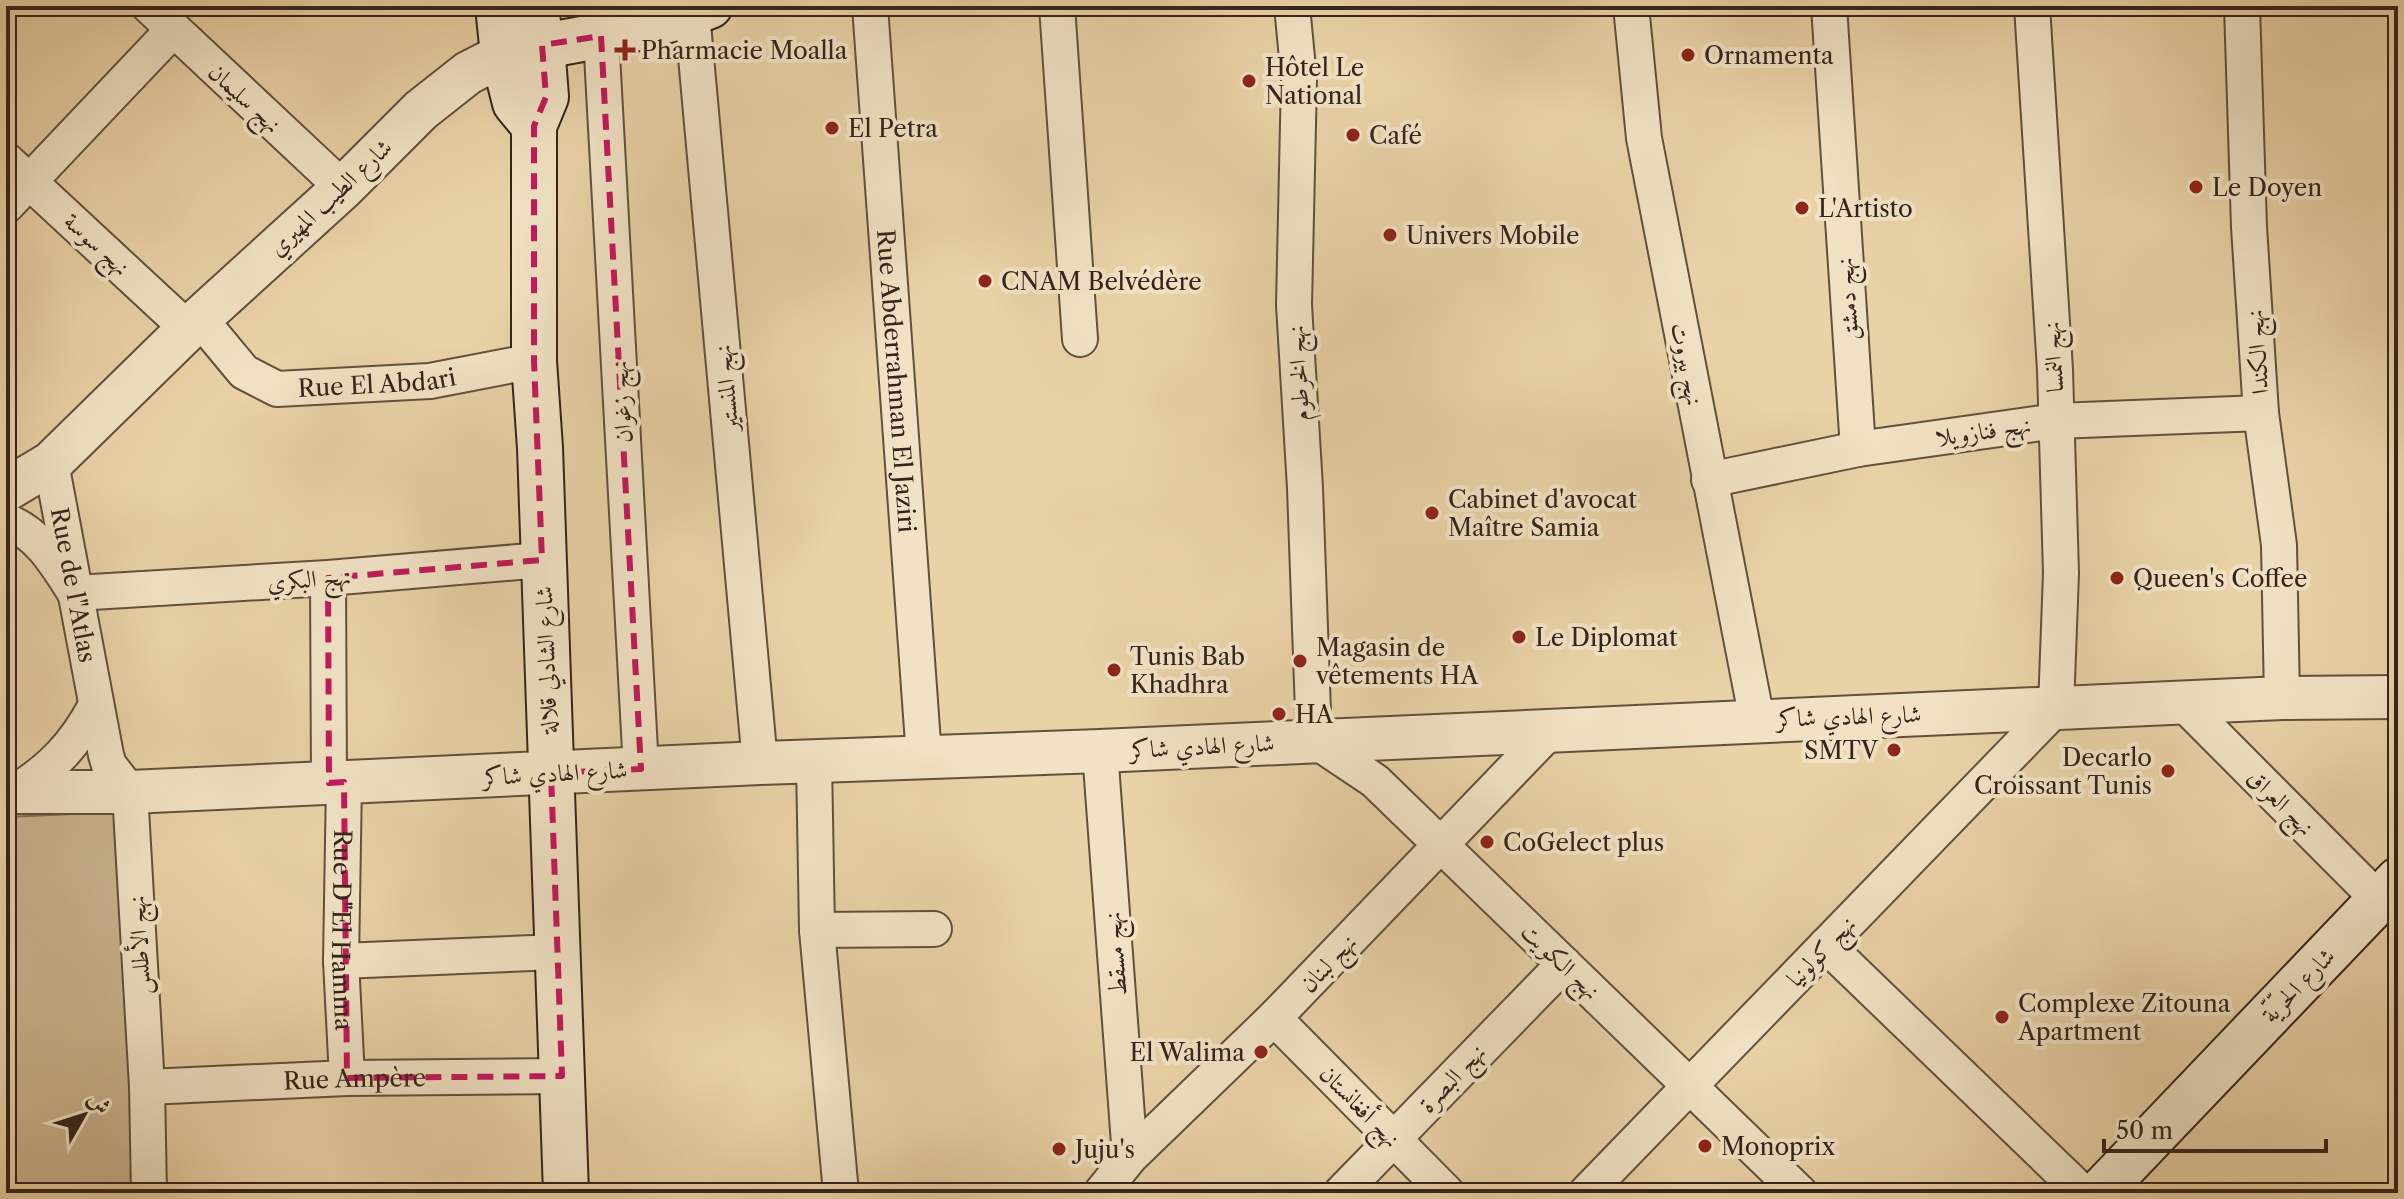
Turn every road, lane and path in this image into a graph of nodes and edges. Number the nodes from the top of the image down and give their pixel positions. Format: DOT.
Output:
graph roads {
  1 [pos="149,6"];
  2 [pos="498,6"];
  3 [pos="870,6"];
  4 [pos="1057,6"];
  5 [pos="1292,6"];
  6 [pos="1631,6"];
  7 [pos="1829,6"];
  8 [pos="2032,6"];
  9 [pos="2242,6"];
  10 [pos="701,10"];
  11 [pos="173,30"];
  12 [pos="527,35"];
  13 [pos="601,36"];
  14 [pos="18,171"];
  15 [pos="343,188"];
  16 [pos="6,206"];
  17 [pos="194,324"];
  18 [pos="1080,339"];
  19 [pos="534,361"];
  20 [pos="2261,413"];
  21 [pos="2056,421"];
  22 [pos="1858,449"];
  23 [pos="51,463"];
  24 [pos="1709,480"];
  25 [pos="6,490"];
  26 [pos="6,521"];
  27 [pos="542,560"];
  28 [pos="328,578"];
  29 [pos="75,593"];
  30 [pos="2398,697"];
  31 [pos="2282,698"];
  32 [pos="2183,703"];
  33 [pos="95,707"];
  34 [pos="2056,708"];
  35 [pos="1757,720"];
  36 [pos="1551,730"];
  37 [pos="1314,740"];
  38 [pos="1100,751"];
  39 [pos="924,757"];
  40 [pos="814,761"];
  41 [pos="760,763"];
  42 [pos="641,769"];
  43 [pos="551,773"];
  44 [pos="336,782"];
  45 [pos="11,792"];
  46 [pos="130,792"];
  47 [pos="1441,847"];
  48 [pos="2389,890"];
  49 [pos="934,929"];
  50 [pos="817,930"];
  51 [pos="1826,945"];
  52 [pos="556,952"];
  53 [pos="341,961"];
  54 [pos="1564,964"];
  55 [pos="1274,1018"];
  56 [pos="562,1076"];
  57 [pos="347,1078"];
  58 [pos="1690,1086"];
  59 [pos="147,1087"];
  60 [pos="1392,1140"];
  61 [pos="1130,1157"];
  62 [pos="149,1193"];
  63 [pos="566,1193"];
  64 [pos="841,1193"];
  65 [pos="1101,1193"];
  66 [pos="1341,1193"];
  67 [pos="1447,1193"];
  68 [pos="1586,1193"];
  69 [pos="1800,1193"];
  70 [pos="2083,1193"];
  71 [pos="2099,1193"];
  1 -- 11 [label="street, نهج سليمان"];
  2 -- 12 [label="main road, شارع الشادلي قلالة"];
  3 -- 39 [label="street, Rue Abderrahman El Jaziri"];
  4 -- 18 [label="street"];
  5 -- 37 [label="street, نهج الخرطوم"];
  6 -- 24 [label="street, نهج بيروت"];
  7 -- 22 [label="street, نهج دمشق"];
  8 -- 21 [label="street, نهج النمسا"];
  9 -- 20 [label="street, نهج الكندا"];
  10 -- 13 [label="main road, شارع الطيب المهيري"];
  10 -- 41 [label="street, نهج المنستير"];
  11 -- 14 [label="street"];
  11 -- 15 [label="street, نهج سليمان"];
  12 -- 13 [label="main road, شارع الطيب المهيري"];
  12 -- 15 [label="street, شارع الطيب المهيري"];
  12 -- 19 [label="main road, شارع الشادلي قلالة"];
  13 -- 42 [label="street, نهج زغوان"];
  14 -- 16 [label="street"];
  14 -- 17 [label="street, نهج سوسة"];
  15 -- 17 [label="street, شارع الطيب المهيري"];
  17 -- 19 [label="street, Rue El Abdari"];
  17 -- 23 [label="street, شارع الطيب المهيري"];
  19 -- 27 [label="main road, شارع الشادلي قلالة"];
  20 -- 21 [label="street, نهج فنازويلا"];
  20 -- 31 [label="street, نهج الكندا"];
  21 -- 22 [label="street, نهج فنازويلا"];
  21 -- 34 [label="street, نهج النمسا"];
  22 -- 24 [label="street, نهج فنازويلا"];
  23 -- 25 [label="street, شارع الطيب المهيري"];
  23 -- 29 [label="street, Rue de l\"Atlas"];
  24 -- 35 [label="street, نهج بيروت"];
  26 -- 29 [label="street"];
  27 -- 28 [label="street, نهج البكري"];
  27 -- 43 [label="main road, شارع الشادلي قلالة"];
  28 -- 29 [label="street, نهج البكري"];
  28 -- 44 [label="street, Rue D\"El Hamma"];
  29 -- 33 [label="street, Rue de l\"Atlas"];
  30 -- 31 [label="street, شارع الهادي شاكر"];
  31 -- 32 [label="street, شارع الهادي شاكر"];
  32 -- 34 [label="street, شارع الهادي شاكر"];
  32 -- 48 [label="street, نهج العراق"];
  33 -- 45 [label="street"];
  33 -- 46 [label="street"];
  34 -- 35 [label="street, شارع الهادي شاكر"];
  34 -- 51 [label="street, نهج كولونيا"];
  35 -- 36 [label="street, شارع الهادي شاكر"];
  36 -- 37 [label="street, شارع الهادي شاكر"];
  36 -- 47 [label="street, نهج لبنان"];
  37 -- 38 [label="street, شارع الهادي شاكر"];
  37 -- 47 [label="street, نهج الكويت"];
  38 -- 39 [label="street, شارع الهادي شاكر"];
  38 -- 61 [label="street, نهج مسقط"];
  39 -- 40 [label="street, شارع الهادي شاكر"];
  40 -- 41 [label="street, شارع الهادي شاكر"];
  40 -- 50 [label="street"];
  41 -- 42 [label="street, شارع الهادي شاكر"];
  42 -- 43 [label="street, شارع الهادي شاكر"];
  43 -- 44 [label="street, شارع الهادي شاكر"];
  43 -- 52 [label="main road, شارع الشادلي قلالة"];
  44 -- 46 [label="street, شارع الهادي شاكر"];
  44 -- 53 [label="street, Rue D\"El Hamma"];
  45 -- 46 [label="street, شارع الهادي شاكر"];
  46 -- 59 [label="street, نهج الأطلس"];
  47 -- 54 [label="street, نهج الكويت"];
  47 -- 55 [label="street, نهج لبنان"];
  48 -- 71 [label="main road, شارع الحرّيّة"];
  49 -- 50 [label="street"];
  50 -- 64 [label="street"];
  51 -- 58 [label="street, نهج كولونيا"];
  51 -- 70 [label="street"];
  52 -- 53 [label="street"];
  52 -- 56 [label="main road, شارع الشادلي قلالة"];
  53 -- 57 [label="street, Rue D\"El Hamma"];
  54 -- 58 [label="street, نهج الكويت"];
  54 -- 60 [label="street, نهج البصرة"];
  55 -- 60 [label="street, نهج أفغانستان"];
  55 -- 61 [label="street, نهج لبنان"];
  56 -- 57 [label="street, Rue Ampère"];
  56 -- 63 [label="main road, شارع الشادلي قلالة"];
  57 -- 59 [label="street, Rue Ampère"];
  58 -- 68 [label="street, نهج كولونيا"];
  58 -- 69 [label="street, نهج الكويت"];
  59 -- 62 [label="street, نهج الأطلس"];
  60 -- 66 [label="street, نهج البصرة"];
  60 -- 67 [label="street, نهج أفغانستان"];
  61 -- 65 [label="street, نهج لبنان"];
}
